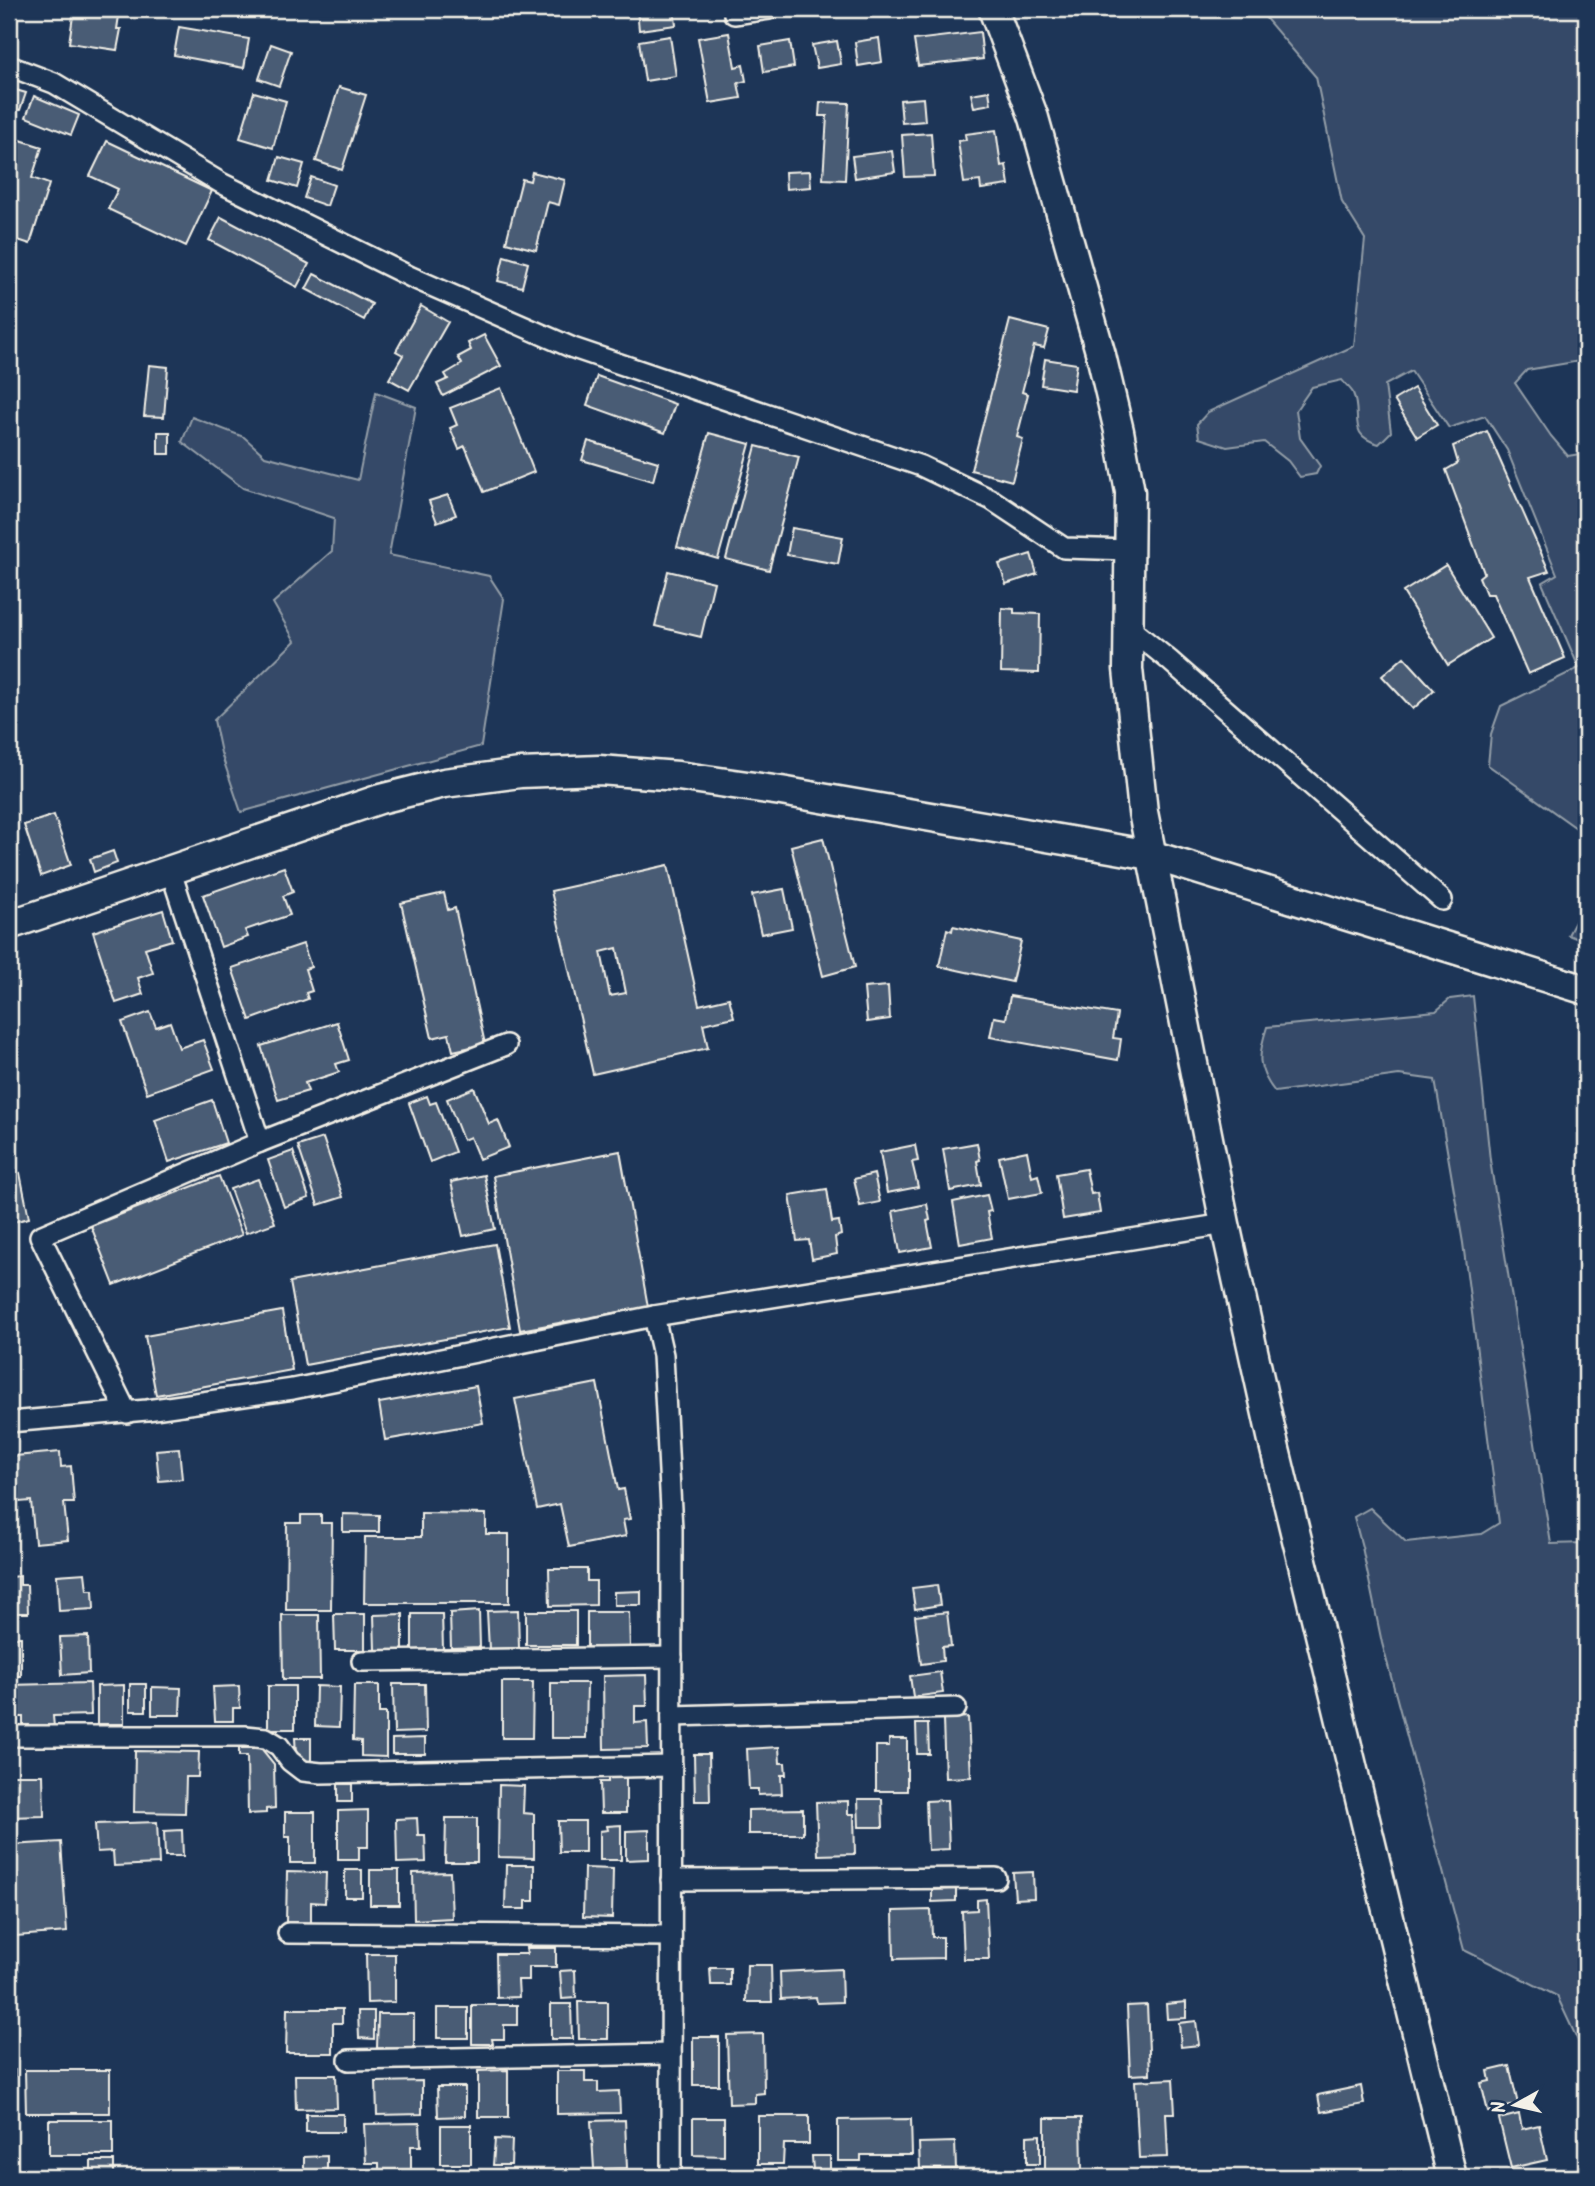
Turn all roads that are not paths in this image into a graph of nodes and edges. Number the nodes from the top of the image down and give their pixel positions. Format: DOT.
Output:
graph roads {
  1 [pos="769,9"];
  2 [pos="993,9"];
  3 [pos="734,14"];
  4 [pos="9,66"];
  5 [pos="1129,550"];
  6 [pos="1127,626"];
  7 [pos="1151,855"];
  8 [pos="170,869"];
  9 [pos="1442,900"];
  10 [pos="9,925"];
  11 [pos="1586,990"];
  12 [pos="506,1045"];
  13 [pos="260,1142"];
  14 [pos="1225,1224"];
  15 [pos="654,1316"];
  16 [pos="127,1413"];
  17 [pos="9,1422"];
  18 [pos="672,1657"];
  19 [pos="362,1661"];
  20 [pos="956,1708"];
  21 [pos="672,1716"];
  22 [pos="9,1736"];
  23 [pos="672,1766"];
  24 [pos="996,1878"];
  25 [pos="671,1880"];
  26 [pos="288,1933"];
  27 [pos="671,1936"];
  28 [pos="671,2054"];
  29 [pos="349,2060"];
  30 [pos="1446,2176"];
  31 [pos="671,2177"];
  1 -- 3 [label="street"];
  2 -- 5 [label="street"];
  4 -- 5 [label="street"];
  5 -- 6 [label="street"];
  6 -- 7 [label="street"];
  6 -- 9 [label="street"];
  7 -- 8 [label="street"];
  7 -- 11 [label="street"];
  7 -- 14 [label="street"];
  8 -- 10 [label="street"];
  8 -- 13 [label="street"];
  12 -- 13 [label="street"];
  13 -- 16 [label="street"];
  14 -- 15 [label="street"];
  14 -- 30 [label="street"];
  15 -- 16 [label="street"];
  15 -- 18 [label="street"];
  16 -- 17 [label="street"];
  18 -- 19 [label="street"];
  18 -- 21 [label="street"];
  20 -- 21 [label="street"];
  21 -- 23 [label="street"];
  22 -- 23 [label="street"];
  23 -- 25 [label="street"];
  24 -- 25 [label="street"];
  25 -- 27 [label="street"];
  26 -- 27 [label="street"];
  27 -- 28 [label="street"];
  28 -- 29 [label="street"];
  28 -- 31 [label="street"];
}
